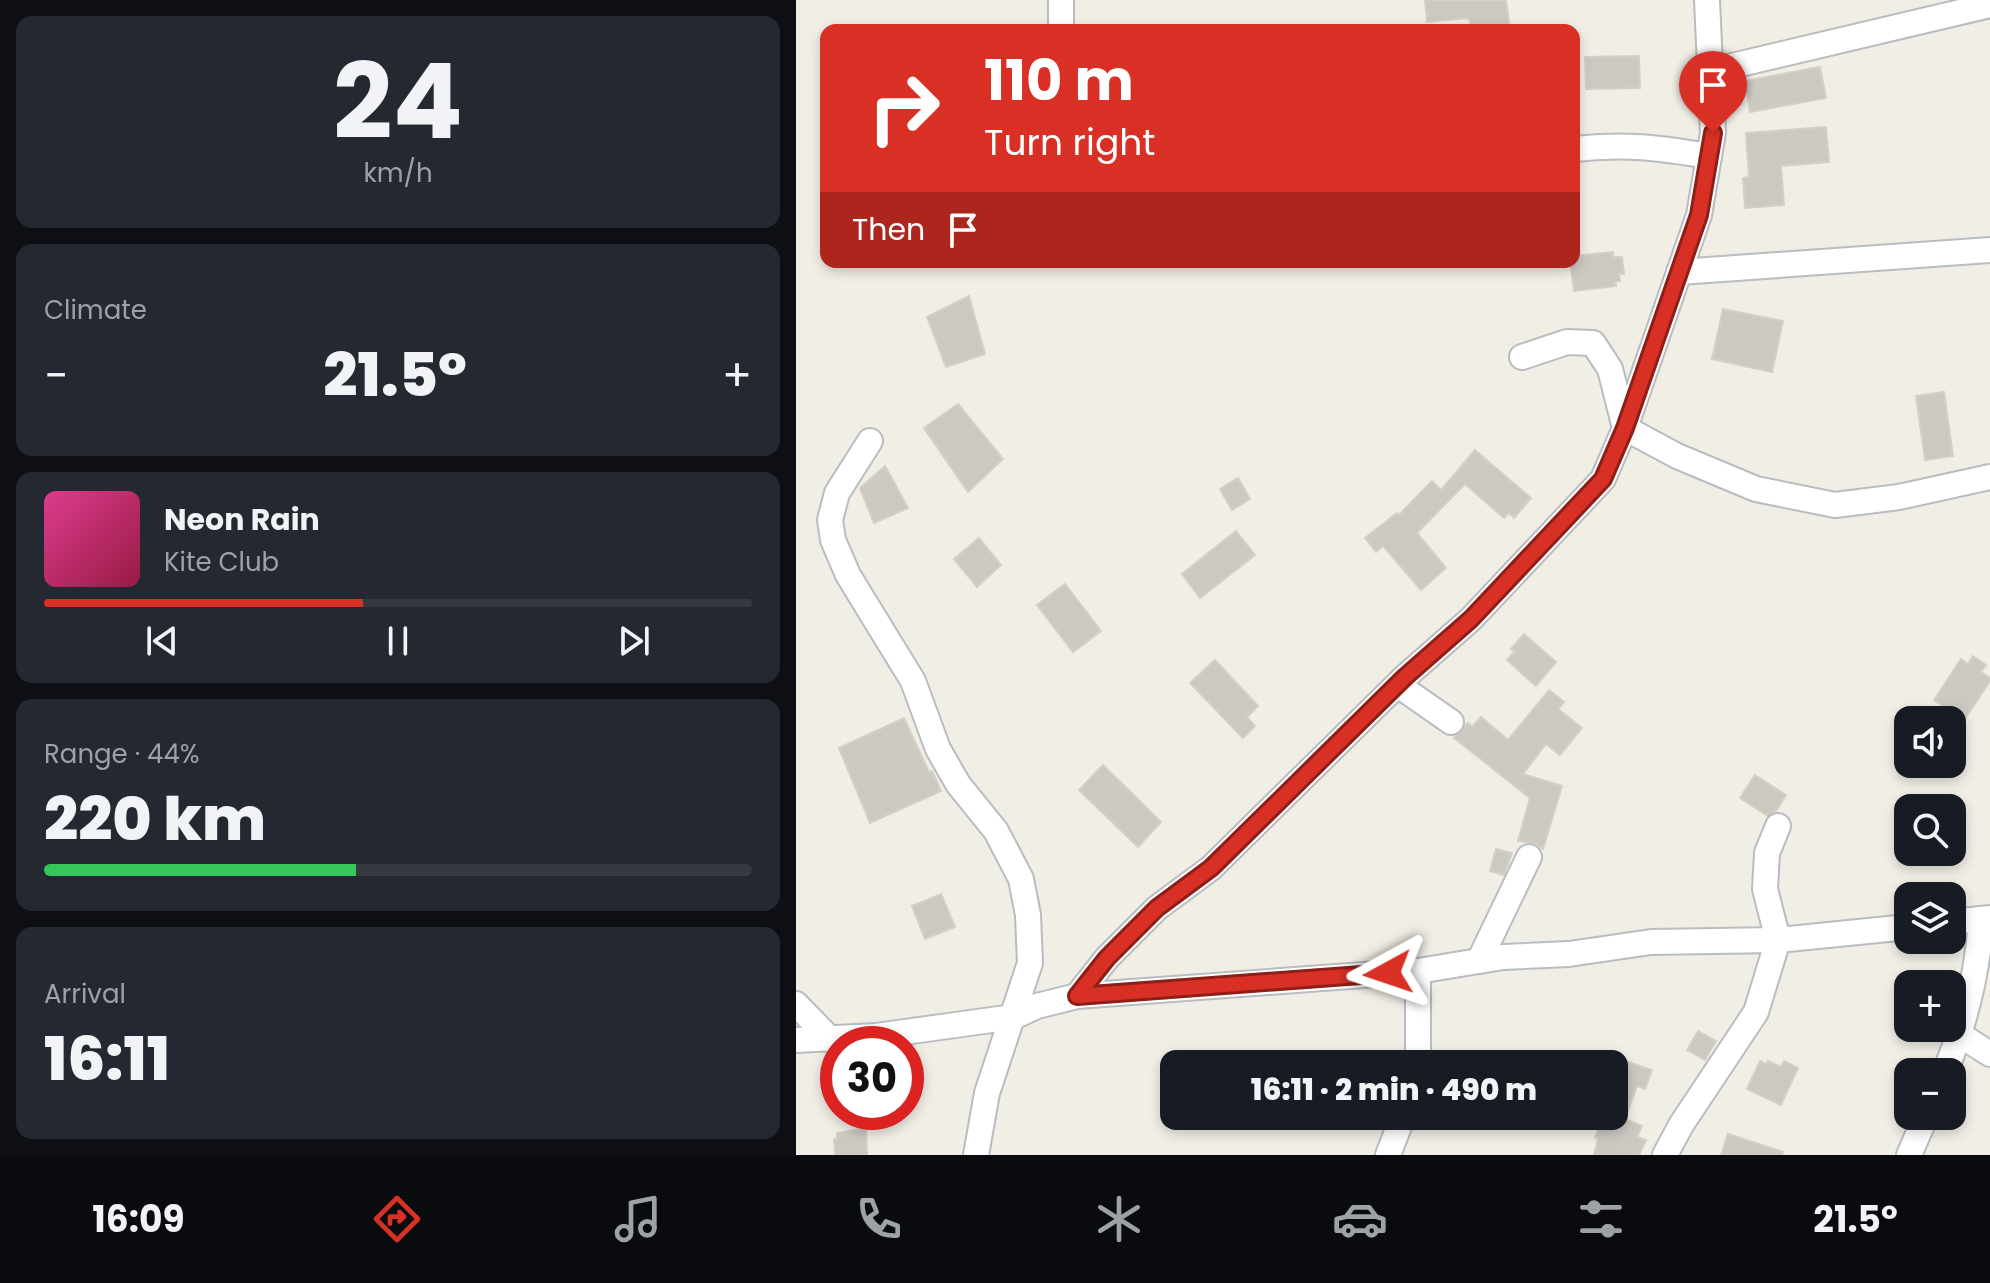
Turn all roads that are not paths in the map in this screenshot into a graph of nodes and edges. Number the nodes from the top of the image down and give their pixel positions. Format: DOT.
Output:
graph roads {
  1 [pos="1061,0"];
  2 [pos="1707,0"];
  3 [pos="1990,5"];
  4 [pos="1061,24"];
  5 [pos="1711,71"];
  6 [pos="1580,148"];
  7 [pos="1709,156"];
  8 [pos="1990,250"];
  9 [pos="1679,272"];
  10 [pos="1522,357"];
  11 [pos="1625,428"];
  12 [pos="870,441"];
  13 [pos="1990,477"];
  14 [pos="1398,685"];
  15 [pos="1451,722"];
  16 [pos="1778,826"];
  17 [pos="1529,857"];
  18 [pos="1986,919"];
  19 [pos="1966,921"];
  20 [pos="1894,928"];
  21 [pos="1778,940"];
  22 [pos="1479,961"];
  23 [pos="1418,971"];
  24 [pos="1077,996"];
  25 [pos="796,1004"];
  26 [pos="1966,1009"];
  27 [pos="1013,1017"];
  28 [pos="820,1029"];
  29 [pos="924,1029"];
  30 [pos="820,1039"];
  31 [pos="1966,1039"];
  32 [pos="796,1040"];
  33 [pos="1418,1050"];
  34 [pos="1990,1054"];
  35 [pos="1398,1130"];
  36 [pos="1920,1130"];
  37 [pos="976,1155"];
  38 [pos="1388,1155"];
  39 [pos="1665,1155"];
  40 [pos="1909,1155"];
  1 -- 4 [label="street"];
  2 -- 5 [label="street"];
  3 -- 5 [label="street"];
  5 -- 7 [label="street"];
  6 -- 7 [label="street"];
  7 -- 9 [label="street"];
  8 -- 9 [label="street"];
  9 -- 11 [label="street"];
  10 -- 11 [label="street"];
  11 -- 13 [label="street"];
  11 -- 14 [label="street"];
  12 -- 27 [label="street"];
  14 -- 15 [label="street"];
  14 -- 24 [label="street"];
  16 -- 21 [label="street"];
  17 -- 22 [label="street"];
  18 -- 19 [label="street"];
  18 -- 26 [label="street"];
  20 -- 21 [label="street"];
  21 -- 22 [label="street"];
  21 -- 39 [label="street"];
  22 -- 23 [label="street"];
  23 -- 24 [label="street"];
  23 -- 33 [label="street"];
  24 -- 27 [label="street"];
  25 -- 28 [label="street"];
  27 -- 29 [label="street"];
  27 -- 37 [label="street"];
  30 -- 32 [label="street"];
  31 -- 34 [label="street"];
  35 -- 38 [label="street"];
  36 -- 40 [label="street"];
}
